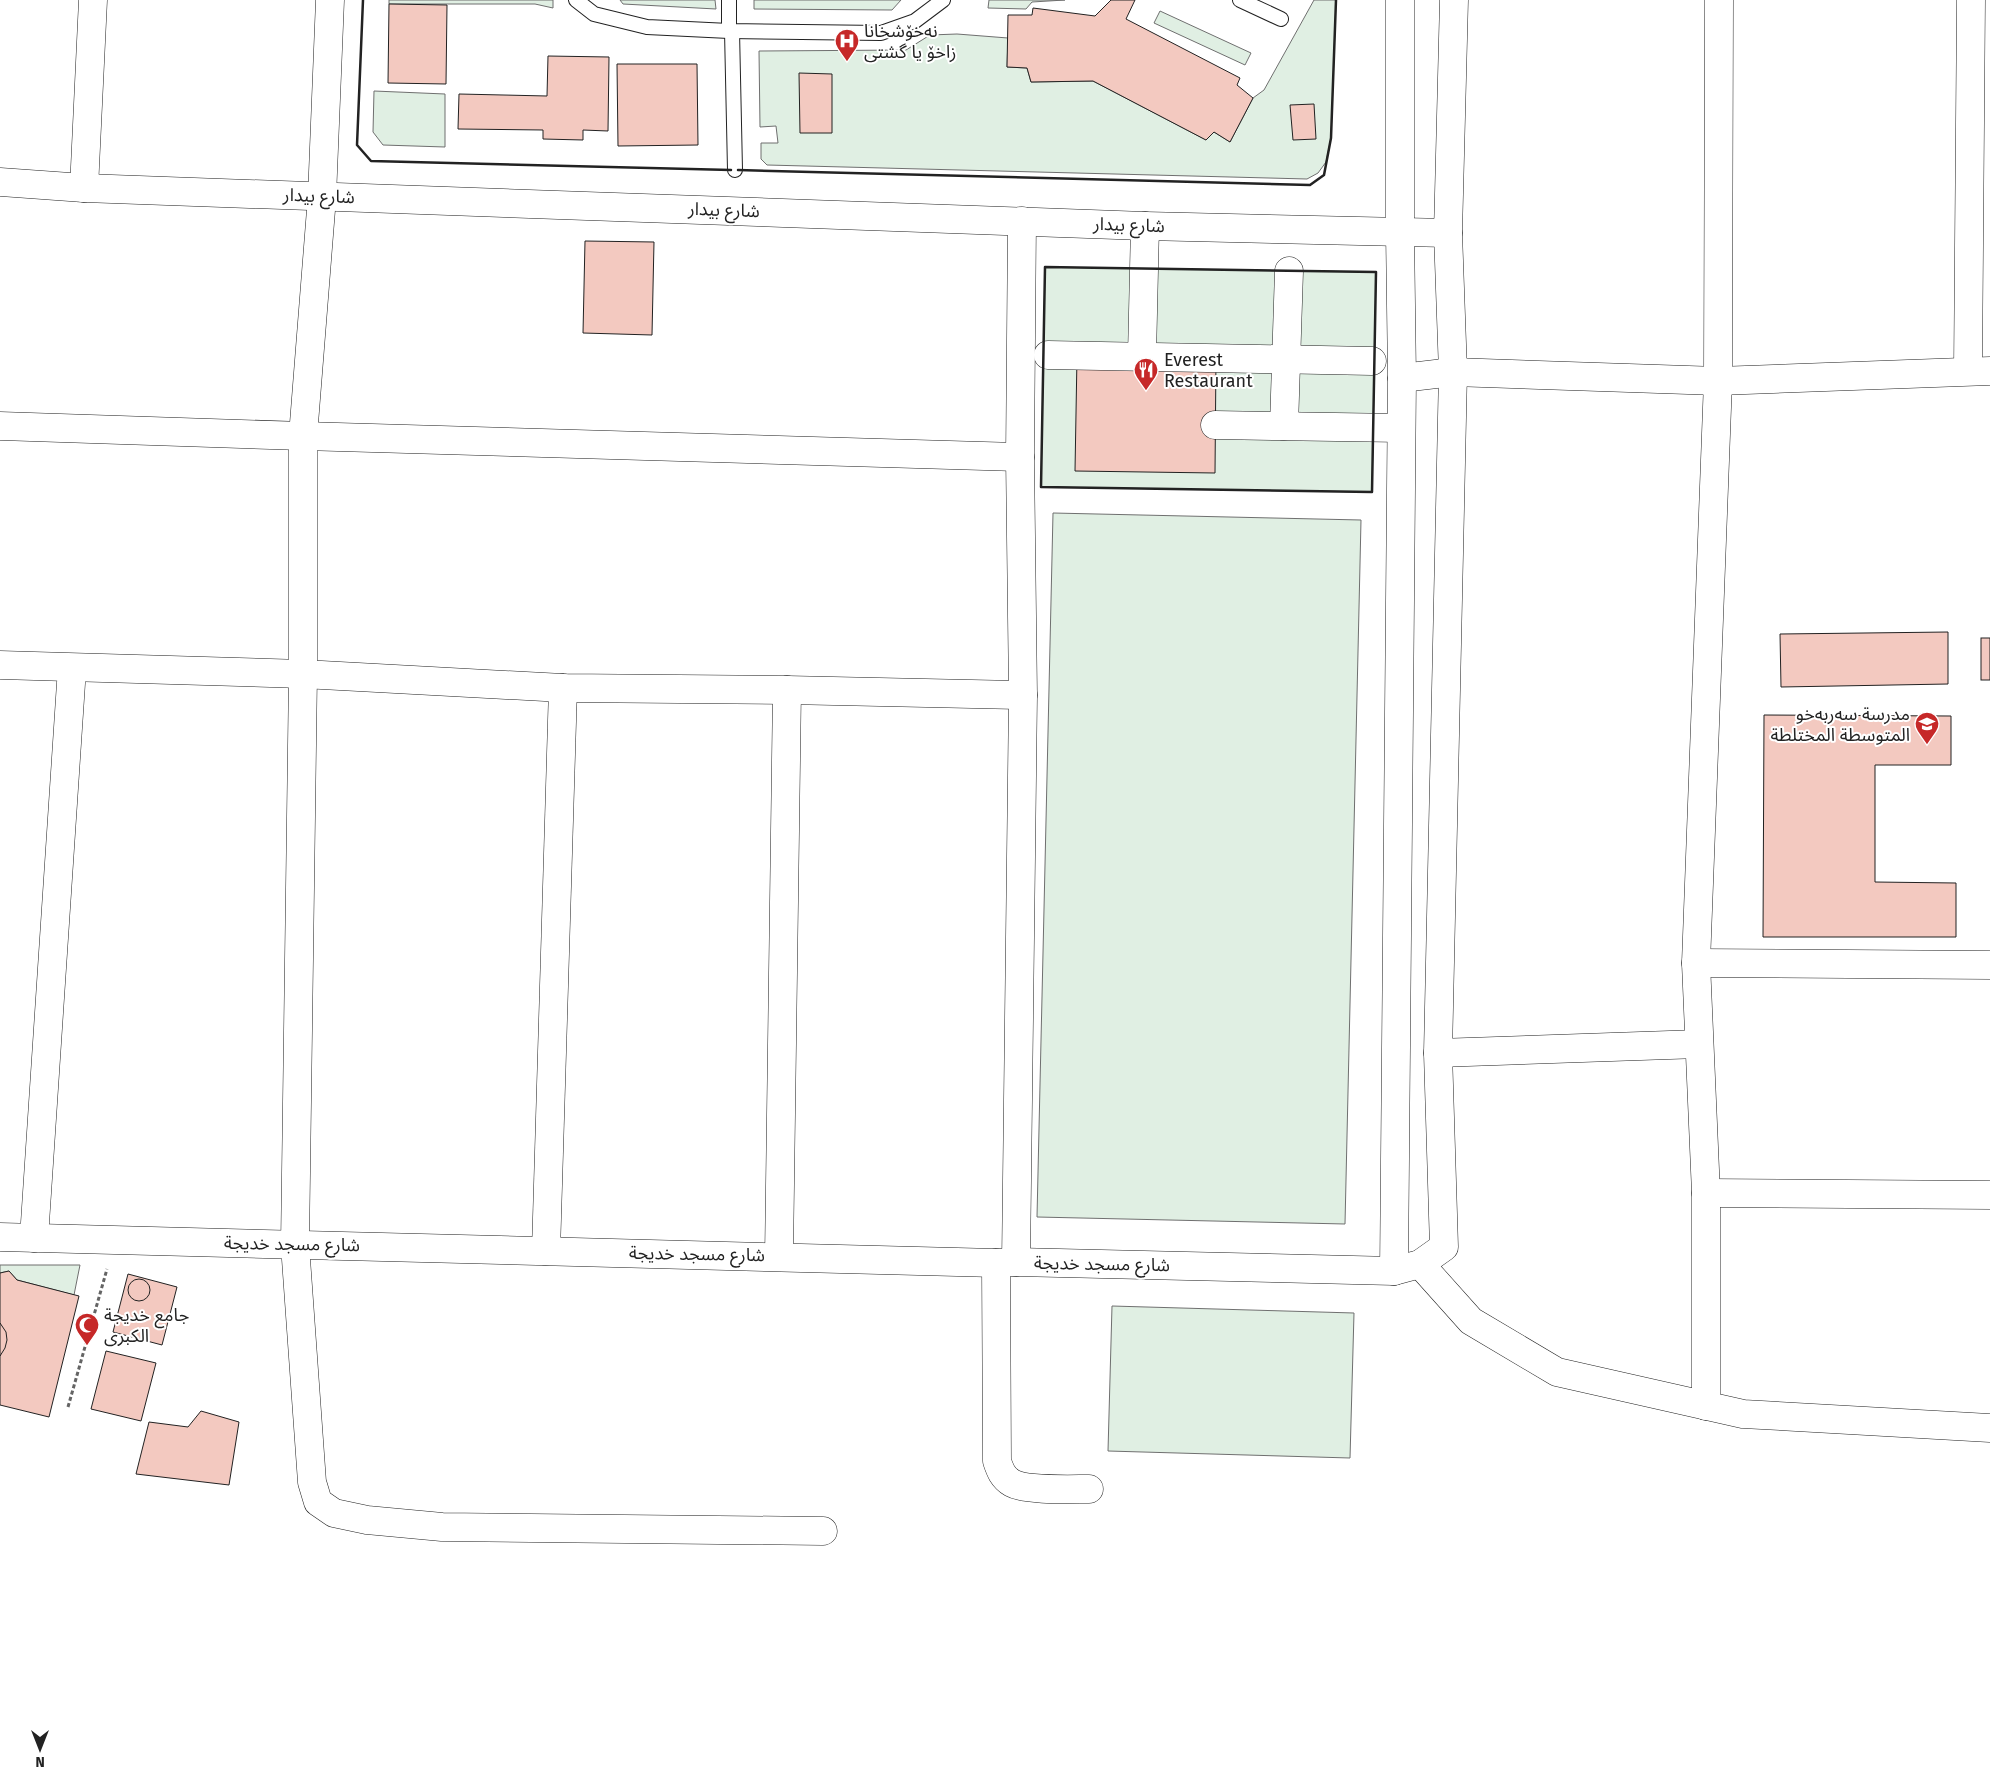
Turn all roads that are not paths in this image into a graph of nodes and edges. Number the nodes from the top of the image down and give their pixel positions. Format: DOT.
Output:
graph roads {
  1 [pos="93,0"];
  2 [pos="330,0"];
  3 [pos="576,0"];
  4 [pos="729,0"];
  5 [pos="943,0"];
  6 [pos="1240,0"];
  7 [pos="1400,0"];
  8 [pos="1454,0"];
  9 [pos="1719,0"];
  10 [pos="1971,0"];
  11 [pos="1281,19"];
  12 [pos="730,31"];
  13 [pos="735,170"];
  14 [pos="0,182"];
  15 [pos="84,188"];
  16 [pos="322,196"];
  17 [pos="1022,221"];
  18 [pos="1145,226"];
  19 [pos="1400,232"];
  20 [pos="1448,233"];
  21 [pos="1289,271"];
  22 [pos="1048,355"];
  23 [pos="1142,356"];
  24 [pos="1286,359"];
  25 [pos="1372,361"];
  26 [pos="1979,371"];
  27 [pos="1453,372"];
  28 [pos="1402,378"];
  29 [pos="1718,381"];
  30 [pos="1215,425"];
  31 [pos="0,426"];
  32 [pos="1284,426"];
  33 [pos="1401,428"];
  34 [pos="303,436"];
  35 [pos="1020,457"];
  36 [pos="0,665"];
  37 [pos="72,668"];
  38 [pos="303,674"];
  39 [pos="563,688"];
  40 [pos="787,690"];
  41 [pos="1023,695"];
  42 [pos="1696,963"];
  43 [pos="1990,965"];
  44 [pos="1699,1044"];
  45 [pos="1438,1053"];
  46 [pos="1706,1193"];
  47 [pos="1990,1195"];
  48 [pos="0,1237"];
  49 [pos="34,1238"];
  50 [pos="295,1244"];
  51 [pos="546,1251"];
  52 [pos="779,1256"];
  53 [pos="1006,1262"];
  54 [pos="1420,1264"];
  55 [pos="1394,1271"];
  56 [pos="1706,1406"];
  57 [pos="1990,1428"];
  58 [pos="1089,1490"];
  59 [pos="823,1531"];
  1 -- 15 [label="street"];
  2 -- 16 [label="street"];
  3 -- 12 [label="lane"];
  4 -- 12 [label="lane"];
  5 -- 12 [label="lane"];
  6 -- 11 [label="lane"];
  7 -- 19 [label="street"];
  8 -- 20 [label="street"];
  9 -- 29 [label="street"];
  10 -- 26 [label="street"];
  12 -- 13 [label="lane"];
  14 -- 15 [label="street, شارع بيدار"];
  15 -- 16 [label="street, شارع بيدار"];
  16 -- 17 [label="street, شارع بيدار"];
  16 -- 34 [label="street"];
  17 -- 18 [label="street, شارع بيدار"];
  17 -- 35 [label="street"];
  18 -- 19 [label="street, شارع بيدار"];
  18 -- 23 [label="street"];
  19 -- 20 [label="street, شارع بيدار"];
  19 -- 28 [label="street"];
  20 -- 27 [label="street"];
  21 -- 24 [label="street"];
  22 -- 23 [label="street"];
  23 -- 24 [label="street"];
  24 -- 25 [label="street"];
  24 -- 32 [label="street"];
  26 -- 29 [label="street"];
  27 -- 28 [label="street"];
  27 -- 29 [label="street"];
  27 -- 45 [label="street"];
  28 -- 33 [label="street"];
  29 -- 42 [label="street"];
  30 -- 32 [label="street"];
  31 -- 34 [label="street"];
  32 -- 33 [label="street"];
  33 -- 55 [label="street"];
  34 -- 35 [label="street"];
  34 -- 38 [label="street"];
  35 -- 41 [label="street"];
  36 -- 37 [label="street"];
  37 -- 38 [label="street"];
  37 -- 49 [label="street"];
  38 -- 39 [label="street"];
  38 -- 50 [label="street"];
  39 -- 40 [label="street"];
  39 -- 51 [label="street"];
  40 -- 41 [label="street"];
  40 -- 52 [label="street"];
  41 -- 53 [label="street"];
  42 -- 43 [label="street"];
  42 -- 44 [label="street"];
  44 -- 45 [label="street"];
  44 -- 46 [label="street"];
  45 -- 54 [label="street"];
  46 -- 47 [label="street"];
  46 -- 56 [label="street"];
  48 -- 49 [label="street, شارع مسجد خديجة"];
  49 -- 50 [label="street, شارع مسجد خديجة"];
  50 -- 51 [label="street, شارع مسجد خديجة"];
  50 -- 59 [label="street"];
  51 -- 52 [label="street, شارع مسجد خديجة"];
  52 -- 53 [label="street, شارع مسجد خديجة"];
  53 -- 55 [label="street, شارع مسجد خديجة"];
  53 -- 58 [label="street"];
  54 -- 55 [label="street, شارع مسجد خديجة"];
  54 -- 56 [label="street"];
  56 -- 57 [label="street"];
}
